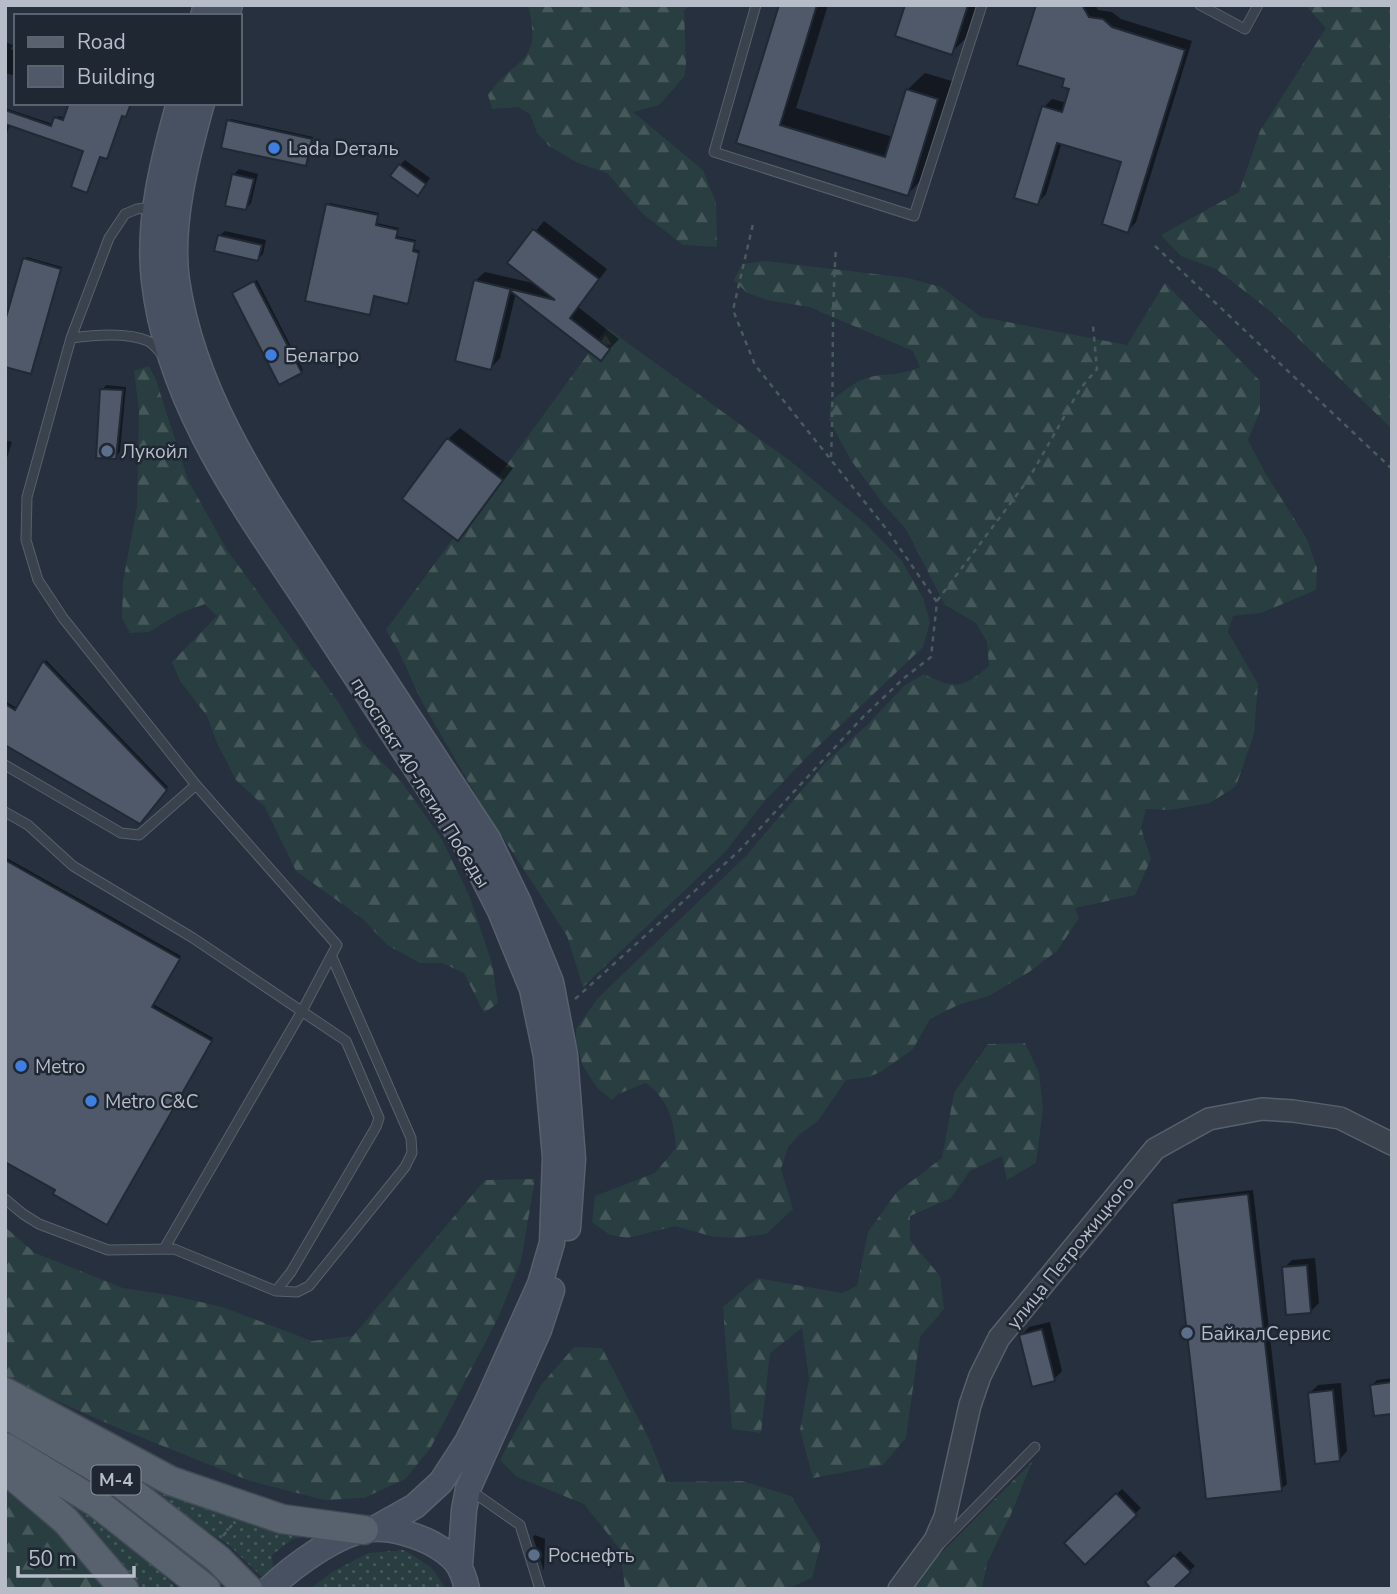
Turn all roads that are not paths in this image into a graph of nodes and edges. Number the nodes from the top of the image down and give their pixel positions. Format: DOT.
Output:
graph roads {
  1 [pos="756,5"];
  2 [pos="982,5"];
  3 [pos="1200,5"];
  4 [pos="1258,5"];
  5 [pos="178,105"];
  6 [pos="201,105"];
  7 [pos="167,208"];
  8 [pos="71,338"];
  9 [pos="175,369"];
  10 [pos="5,765"];
  11 [pos="196,785"];
  12 [pos="5,812"];
  13 [pos="332,957"];
  14 [pos="302,1011"];
  15 [pos="1392,1144"];
  16 [pos="5,1199"];
  17 [pos="164,1249"];
  18 [pos="276,1291"];
  19 [pos="5,1392"];
  20 [pos="5,1414"];
  21 [pos="5,1447"];
  22 [pos="1035,1447"];
  23 [pos="5,1469"];
  24 [pos="468,1489"];
  25 [pos="369,1529"];
  26 [pos="919,1563"];
  27 [pos="464,1576"];
  28 [pos="201,1584"];
  29 [pos="124,1589"];
  30 [pos="248,1589"];
  31 [pos="269,1589"];
  32 [pos="484,1589"];
  33 [pos="540,1589"];
  34 [pos="899,1589"];
  1 -- 2 [label="lane"];
  3 -- 4 [label="lane"];
  5 -- 7 [label="main road, проспект 40-летия Победы"];
  6 -- 7 [label="main road, проспект 40-летия Победы"];
  7 -- 8 [label="lane"];
  7 -- 9 [label="main road, проспект 40-летия Победы"];
  7 -- 24 [label="main road, проспект 40-летия Победы"];
  8 -- 9 [label="lane"];
  8 -- 11 [label="lane"];
  9 -- 25 [label="main road, проспект 40-летия Победы"];
  10 -- 11 [label="lane"];
  11 -- 13 [label="lane"];
  12 -- 14 [label="lane"];
  13 -- 14 [label="lane"];
  13 -- 18 [label="lane"];
  14 -- 17 [label="lane"];
  14 -- 18 [label="lane"];
  15 -- 26 [label="street, улица Петрожицкого"];
  16 -- 17 [label="lane"];
  17 -- 18 [label="lane"];
  19 -- 25 [label="main road"];
  20 -- 30 [label="main road, М-4"];
  21 -- 28 [label="main road, М-4"];
  22 -- 26 [label="lane"];
  23 -- 29 [label="main road"];
  24 -- 27 [label="main road, проспект 40-летия Победы"];
  24 -- 33 [label="lane"];
  25 -- 27 [label="main road"];
  25 -- 31 [label="main road, проспект 40-летия Победы"];
  26 -- 34 [label="street, улица Петрожицкого"];
  27 -- 32 [label="street"];
}
